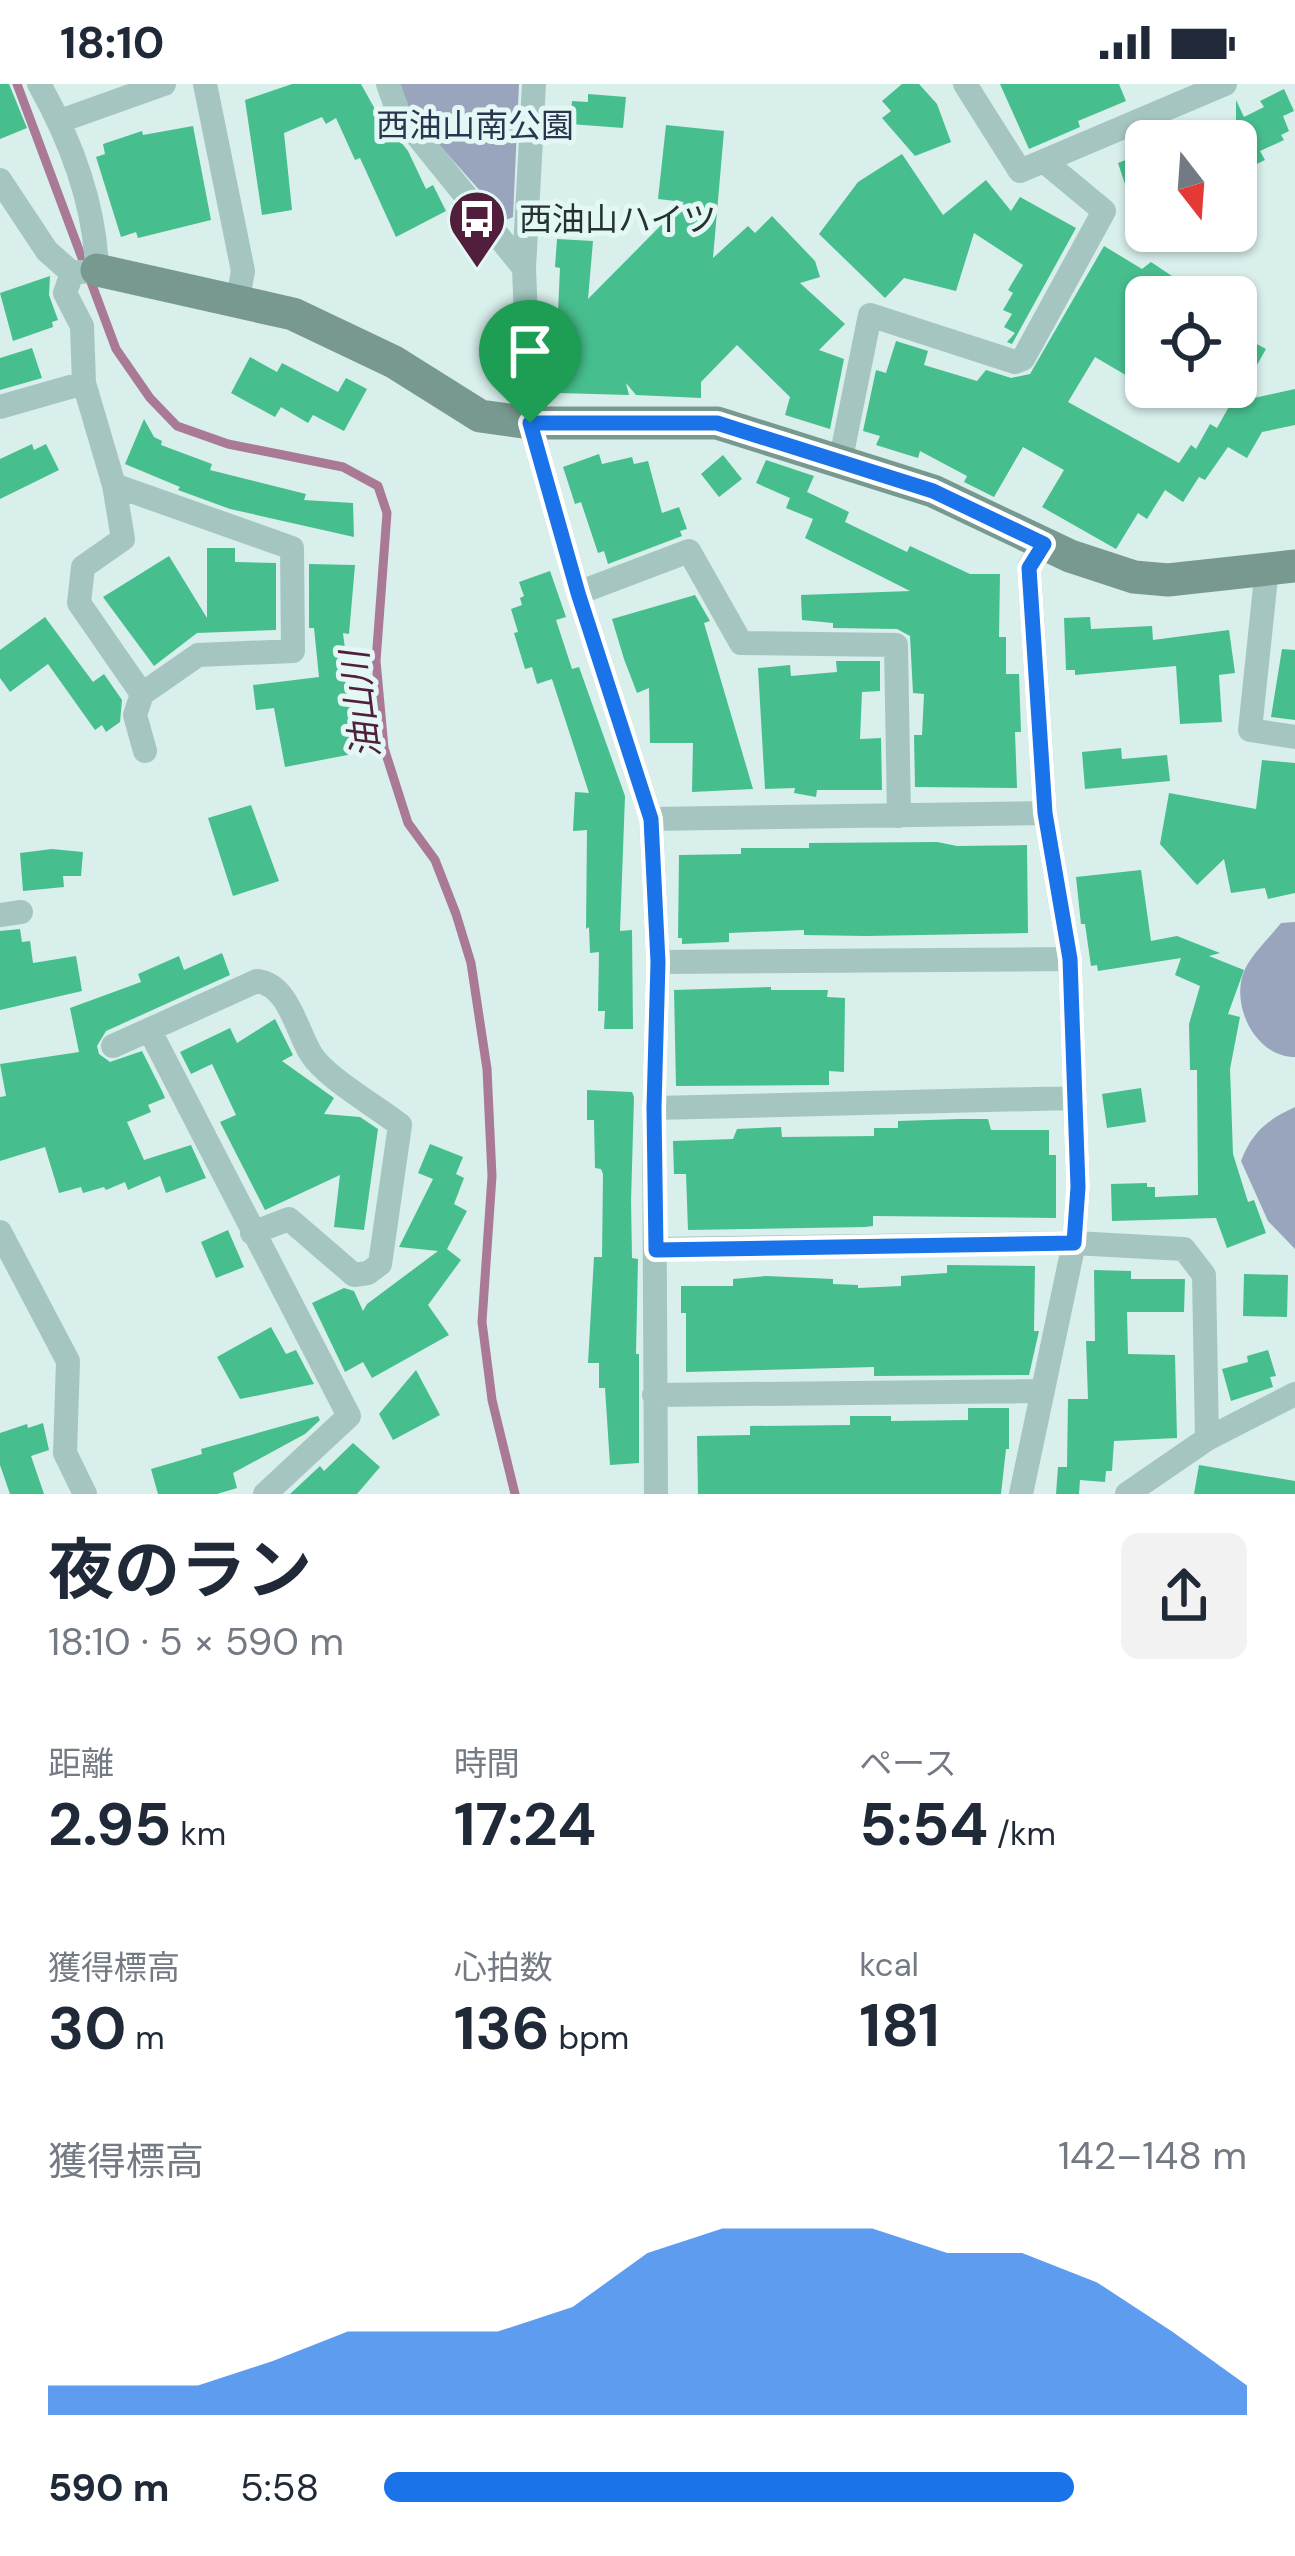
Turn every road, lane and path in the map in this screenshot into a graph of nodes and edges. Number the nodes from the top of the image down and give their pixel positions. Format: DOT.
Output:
graph roads {
  1 [pos="39,84"];
  2 [pos="164,84"];
  3 [pos="205,84"];
  4 [pos="388,84"];
  5 [pos="534,84"];
  6 [pos="964,84"];
  7 [pos="1225,84"];
  8 [pos="60,121"];
  9 [pos="1045,162"];
  10 [pos="0,180"];
  11 [pos="524,268"];
  12 [pos="84,272"];
  13 [pos="238,298"];
  14 [pos="84,383"];
  15 [pos="0,407"];
  16 [pos="530,423"];
  17 [pos="840,464"];
  18 [pos="114,484"];
  19 [pos="1044,544"];
  20 [pos="1281,567"];
  21 [pos="578,593"];
  22 [pos="142,694"];
  23 [pos="1295,737"];
  24 [pos="146,752"];
  25 [pos="1045,813"];
  26 [pos="899,816"];
  27 [pos="651,819"];
  28 [pos="1070,959"];
  29 [pos="658,962"];
  30 [pos="150,1031"];
  31 [pos="113,1046"];
  32 [pos="1073,1098"];
  33 [pos="654,1108"];
  34 [pos="0,1232"];
  35 [pos="252,1233"];
  36 [pos="1074,1243"];
  37 [pos="656,1250"];
  38 [pos="1043,1391"];
  39 [pos="1295,1394"];
  40 [pos="654,1395"];
  41 [pos="1207,1439"];
  42 [pos="85,1494"];
  43 [pos="265,1494"];
  44 [pos="656,1494"];
  45 [pos="1021,1494"];
  46 [pos="1126,1494"];
  1 -- 8 [label="street"];
  2 -- 8 [label="street"];
  3 -- 13 [label="street"];
  4 -- 11 [label="street"];
  5 -- 11 [label="street"];
  6 -- 9 [label="street"];
  7 -- 9 [label="street"];
  8 -- 12 [label="street"];
  9 -- 17 [label="street"];
  10 -- 12 [label="street"];
  11 -- 16 [label="street"];
  12 -- 13 [label="street"];
  12 -- 14 [label="street"];
  13 -- 16 [label="street"];
  14 -- 15 [label="street"];
  14 -- 18 [label="street"];
  16 -- 17 [label="street"];
  16 -- 21 [label="street"];
  17 -- 19 [label="street"];
  18 -- 22 [label="street"];
  18 -- 22 [label="street"];
  19 -- 20 [label="street"];
  19 -- 25 [label="street"];
  20 -- 23 [label="street"];
  21 -- 26 [label="street"];
  21 -- 27 [label="street"];
  22 -- 24 [label="street"];
  25 -- 26 [label="street"];
  25 -- 28 [label="street"];
  26 -- 27 [label="street"];
  27 -- 29 [label="street"];
  28 -- 29 [label="street"];
  28 -- 32 [label="street"];
  29 -- 33 [label="street"];
  30 -- 31 [label="street"];
  30 -- 35 [label="street"];
  30 -- 35 [label="street"];
  32 -- 33 [label="street"];
  32 -- 36 [label="street"];
  33 -- 37 [label="street"];
  34 -- 42 [label="street"];
  35 -- 43 [label="street"];
  36 -- 37 [label="street"];
  36 -- 38 [label="street"];
  36 -- 41 [label="street"];
  37 -- 40 [label="street"];
  38 -- 40 [label="street"];
  38 -- 45 [label="street"];
  39 -- 41 [label="street"];
  40 -- 44 [label="street"];
  41 -- 46 [label="street"];
}
